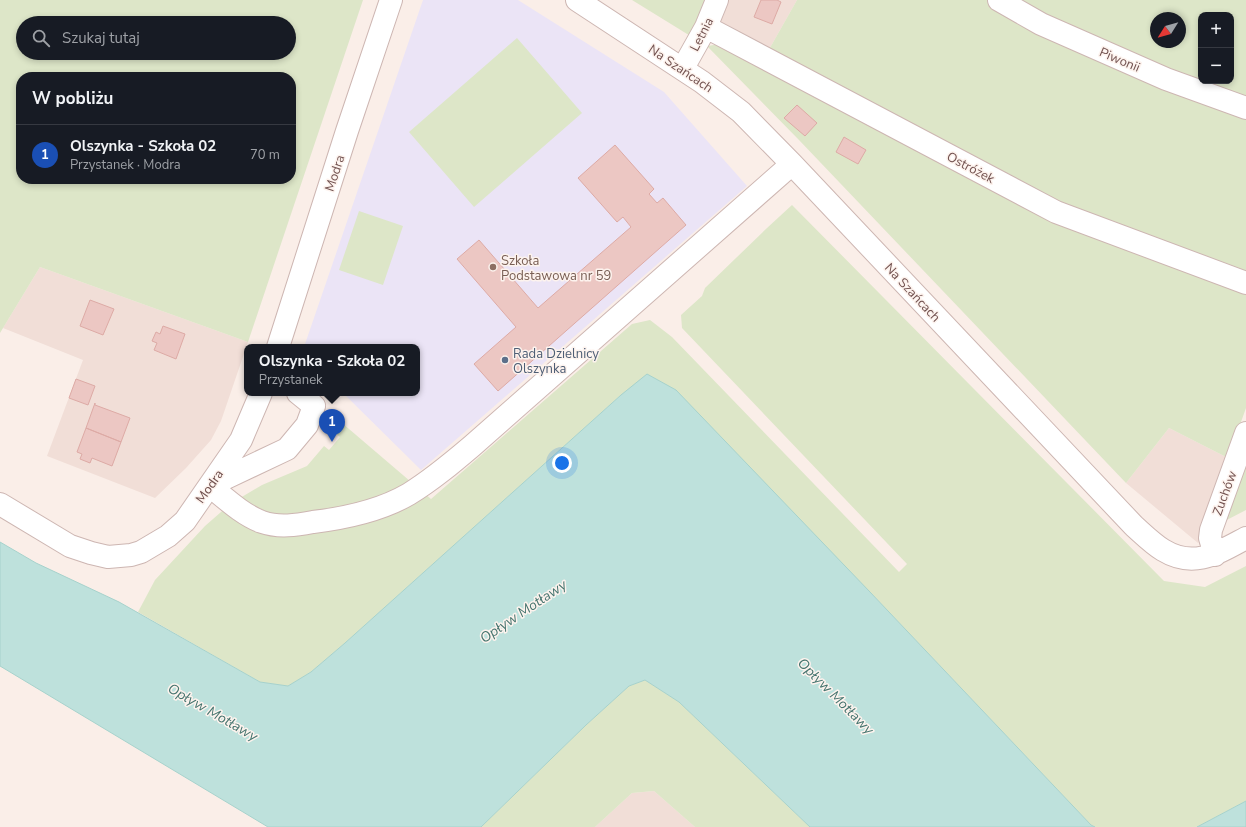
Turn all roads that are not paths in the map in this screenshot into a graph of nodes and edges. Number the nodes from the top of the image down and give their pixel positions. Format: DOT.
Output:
graph roads {
  1 [pos="391,0"];
  2 [pos="576,0"];
  3 [pos="718,0"];
  4 [pos="999,0"];
  5 [pos="706,27"];
  6 [pos="683,68"];
  7 [pos="1246,108"];
  8 [pos="792,164"];
  9 [pos="1246,283"];
  10 [pos="279,344"];
  11 [pos="260,396"];
  12 [pos="302,396"];
  13 [pos="1246,433"];
  14 [pos="210,486"];
  15 [pos="0,504"];
  16 [pos="1246,538"];
  17 [pos="1215,554"];
  1 -- 10 [label="street, Modra"];
  2 -- 6 [label="street, Na Szańcach"];
  3 -- 5 [label="street, Letnia"];
  4 -- 7 [label="street, Piwonii"];
  5 -- 6 [label="street, Letnia"];
  5 -- 9 [label="street, Ostróżek"];
  6 -- 8 [label="street, Na Szańcach"];
  8 -- 14 [label="street"];
  8 -- 17 [label="street, Na Szańcach"];
  11 -- 14 [label="street, Modra"];
  12 -- 14 [label="street"];
  13 -- 17 [label="street, Zuchów"];
  14 -- 15 [label="street, Modra"];
  16 -- 17 [label="street, Na Szańcach"];
}
